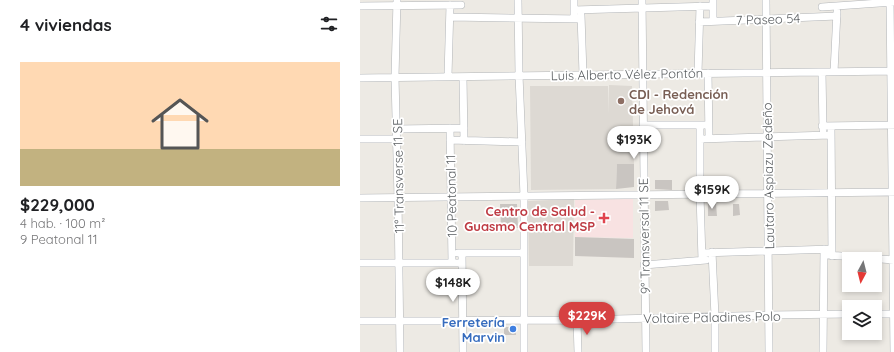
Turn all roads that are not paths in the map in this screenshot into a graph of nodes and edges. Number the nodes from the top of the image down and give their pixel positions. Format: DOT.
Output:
graph roads {
  1 [pos="518,0"];
  2 [pos="574,0"];
  3 [pos="642,0"];
  4 [pos="766,0"];
  5 [pos="461,2"];
  6 [pos="891,2"];
  7 [pos="397,3"];
  8 [pos="713,3"];
  9 [pos="822,3"];
  10 [pos="450,5"];
  11 [pos="360,6"];
  12 [pos="700,6"];
  13 [pos="837,6"];
  14 [pos="642,8"];
  15 [pos="578,10"];
  16 [pos="836,16"];
  17 [pos="450,17"];
  18 [pos="461,17"];
  19 [pos="822,17"];
  20 [pos="518,18"];
  21 [pos="574,19"];
  22 [pos="582,19"];
  23 [pos="766,19"];
  24 [pos="713,21"];
  25 [pos="699,22"];
  26 [pos="892,71"];
  27 [pos="822,72"];
  28 [pos="834,72"];
  29 [pos="698,73"];
  30 [pos="708,73"];
  31 [pos="766,73"];
  32 [pos="583,74"];
  33 [pos="642,74"];
  34 [pos="519,75"];
  35 [pos="448,76"];
  36 [pos="395,77"];
  37 [pos="463,77"];
  38 [pos="360,78"];
  39 [pos="643,125"];
  40 [pos="700,125"];
  41 [pos="708,125"];
  42 [pos="893,125"];
  43 [pos="822,126"];
  44 [pos="831,126"];
  45 [pos="450,128"];
  46 [pos="464,128"];
  47 [pos="397,129"];
  48 [pos="831,135"];
  49 [pos="823,136"];
  50 [pos="767,137"];
  51 [pos="700,138"];
  52 [pos="709,138"];
  53 [pos="360,139"];
  54 [pos="397,139"];
  55 [pos="450,140"];
  56 [pos="464,141"];
  57 [pos="522,142"];
  58 [pos="893,192"];
  59 [pos="832,193"];
  60 [pos="700,194"];
  61 [pos="768,194"];
  62 [pos="644,195"];
  63 [pos="524,196"];
  64 [pos="451,197"];
  65 [pos="360,198"];
  66 [pos="398,198"];
  67 [pos="769,251"];
  68 [pos="712,252"];
  69 [pos="824,252"];
  70 [pos="832,252"];
  71 [pos="462,253"];
  72 [pos="524,253"];
  73 [pos="452,254"];
  74 [pos="702,256"];
  75 [pos="712,260"];
  76 [pos="893,260"];
  77 [pos="360,263"];
  78 [pos="399,263"];
  79 [pos="452,263"];
  80 [pos="462,263"];
  81 [pos="644,265"];
  82 [pos="824,314"];
  83 [pos="842,314"];
  84 [pos="882,314"];
  85 [pos="894,314"];
  86 [pos="769,315"];
  87 [pos="715,316"];
  88 [pos="645,318"];
  89 [pos="524,320"];
  90 [pos="577,320"];
  91 [pos="360,321"];
  92 [pos="399,321"];
  93 [pos="463,321"];
  94 [pos="400,352"];
  95 [pos="463,352"];
  96 [pos="524,352"];
  97 [pos="578,352"];
  98 [pos="646,352"];
  99 [pos="715,352"];
  100 [pos="770,352"];
  101 [pos="823,352"];
  102 [pos="894,352"];
  1 -- 20 [label="street"];
  2 -- 15 [label="street"];
  3 -- 14 [label="street, 9° Transversal 11 SE"];
  4 -- 23 [label="street, Lautaro Aspiazu Zedeño"];
  5 -- 10 [label="street"];
  5 -- 18 [label="street"];
  6 -- 13 [label="street"];
  6 -- 26 [label="street"];
  7 -- 10 [label="street"];
  7 -- 11 [label="street"];
  7 -- 36 [label="street, 11° Transverse 11 SE"];
  8 -- 12 [label="street"];
  8 -- 24 [label="street"];
  9 -- 13 [label="street"];
  9 -- 19 [label="street"];
  10 -- 17 [label="street"];
  12 -- 14 [label="street"];
  12 -- 25 [label="street"];
  13 -- 16 [label="street"];
  14 -- 15 [label="street"];
  14 -- 33 [label="street, 9° Transversal 11 SE"];
  15 -- 21 [label="street"];
  15 -- 22 [label="street"];
  16 -- 19 [label="street, 7 Paseo 54"];
  16 -- 28 [label="street"];
  17 -- 18 [label="street"];
  17 -- 35 [label="street"];
  18 -- 20 [label="street"];
  19 -- 23 [label="street, 7 Paseo 54"];
  20 -- 21 [label="street"];
  20 -- 34 [label="street"];
  21 -- 22 [label="street"];
  22 -- 32 [label="street"];
  23 -- 24 [label="street, 7 Paseo 54"];
  23 -- 31 [label="street, Lautaro Aspiazu Zedeño"];
  24 -- 25 [label="street, 7 Paseo 54"];
  25 -- 29 [label="street"];
  26 -- 28 [label="street, Luis Alberto Vélez Pontón"];
  26 -- 42 [label="street"];
  27 -- 28 [label="street, Luis Alberto Vélez Pontón"];
  27 -- 31 [label="street, Luis Alberto Vélez Pontón"];
  27 -- 43 [label="street"];
  29 -- 30 [label="street, Luis Alberto Vélez Pontón"];
  29 -- 33 [label="street, Luis Alberto Vélez Pontón"];
  30 -- 31 [label="street, Luis Alberto Vélez Pontón"];
  30 -- 41 [label="street"];
  31 -- 50 [label="street, Lautaro Aspiazu Zedeño"];
  32 -- 33 [label="street, Luis Alberto Vélez Pontón"];
  32 -- 34 [label="street, Luis Alberto Vélez Pontón"];
  33 -- 39 [label="street, 9° Transversal 11 SE"];
  34 -- 37 [label="street, Luis Alberto Vélez Pontón"];
  34 -- 57 [label="street"];
  35 -- 36 [label="street, Luis Alberto Vélez Pontón"];
  35 -- 37 [label="street, Luis Alberto Vélez Pontón"];
  36 -- 38 [label="street, Luis Alberto Vélez Pontón"];
  36 -- 47 [label="street, 11° Transverse 11 SE"];
  37 -- 46 [label="street, 10 Peatonal 11"];
  39 -- 40 [label="street"];
  39 -- 62 [label="street, 9° Transversal 11 SE"];
  40 -- 41 [label="street"];
  40 -- 51 [label="street"];
  41 -- 52 [label="street"];
  42 -- 44 [label="street"];
  42 -- 58 [label="street"];
  43 -- 44 [label="street"];
  43 -- 49 [label="street"];
  44 -- 48 [label="street"];
  45 -- 46 [label="street"];
  45 -- 47 [label="street"];
  45 -- 55 [label="street, 10 Peatonal 11"];
  46 -- 56 [label="street, 10 Peatonal 11"];
  47 -- 54 [label="street, 11° Transverse 11 SE"];
  48 -- 49 [label="street"];
  48 -- 59 [label="street"];
  49 -- 50 [label="street"];
  50 -- 52 [label="street"];
  50 -- 61 [label="street, Lautaro Aspiazu Zedeño"];
  51 -- 52 [label="street"];
  51 -- 60 [label="street"];
  53 -- 54 [label="street"];
  54 -- 66 [label="street, 11° Transverse 11 SE"];
  55 -- 56 [label="street"];
  55 -- 64 [label="street, 10 Peatonal 11"];
  56 -- 57 [label="street"];
  57 -- 63 [label="street"];
  58 -- 59 [label="street"];
  58 -- 76 [label="street"];
  59 -- 61 [label="street"];
  59 -- 70 [label="street"];
  60 -- 61 [label="street"];
  60 -- 62 [label="street"];
  60 -- 74 [label="street"];
  61 -- 67 [label="street, Lautaro Aspiazu Zedeño"];
  62 -- 63 [label="street"];
  62 -- 81 [label="street, 9° Transversal 11 SE"];
  63 -- 64 [label="street"];
  63 -- 72 [label="street"];
  64 -- 66 [label="street"];
  64 -- 73 [label="street, 10 Peatonal 11"];
  65 -- 66 [label="street"];
  66 -- 78 [label="street, 11° Transverse 11 SE"];
  67 -- 68 [label="street"];
  67 -- 69 [label="street"];
  67 -- 86 [label="street, Lautaro Aspiazu Zedeño"];
  68 -- 74 [label="street"];
  68 -- 75 [label="street"];
  69 -- 70 [label="street"];
  69 -- 82 [label="street"];
  70 -- 76 [label="street"];
  71 -- 72 [label="street"];
  71 -- 73 [label="street"];
  71 -- 80 [label="street, 10 Peatonal 11"];
  72 -- 89 [label="street"];
  73 -- 79 [label="street, 10 Peatonal 11"];
  74 -- 75 [label="street"];
  74 -- 81 [label="street"];
  75 -- 87 [label="street"];
  76 -- 85 [label="street"];
  77 -- 78 [label="street"];
  78 -- 79 [label="street"];
  78 -- 92 [label="street, 11° Transverse 11 SE"];
  79 -- 80 [label="street"];
  80 -- 93 [label="street, 10 Peatonal 11"];
  81 -- 88 [label="street, 9° Transversal 11 SE"];
  82 -- 83 [label="street, Voltaire Paladines Polo"];
  82 -- 86 [label="street, Voltaire Paladines Polo"];
  82 -- 101 [label="street"];
  84 -- 85 [label="street"];
  85 -- 102 [label="street"];
  86 -- 87 [label="street, Voltaire Paladines Polo"];
  86 -- 100 [label="street, Lautaro Aspiazu Zedeño"];
  87 -- 88 [label="street, Voltaire Paladines Polo"];
  87 -- 99 [label="street"];
  88 -- 90 [label="street, Voltaire Paladines Polo"];
  88 -- 98 [label="street, 9° Transversal 11 SE"];
  89 -- 90 [label="street, Voltaire Paladines Polo"];
  89 -- 93 [label="street, Voltaire Paladines Polo"];
  89 -- 96 [label="street"];
  90 -- 97 [label="street"];
  91 -- 92 [label="street, Voltaire Paladines Polo"];
  92 -- 93 [label="street, Voltaire Paladines Polo"];
  92 -- 94 [label="street, 11° Transverse 11 SE"];
  93 -- 95 [label="street, 10 Peatonal 11"];
}
